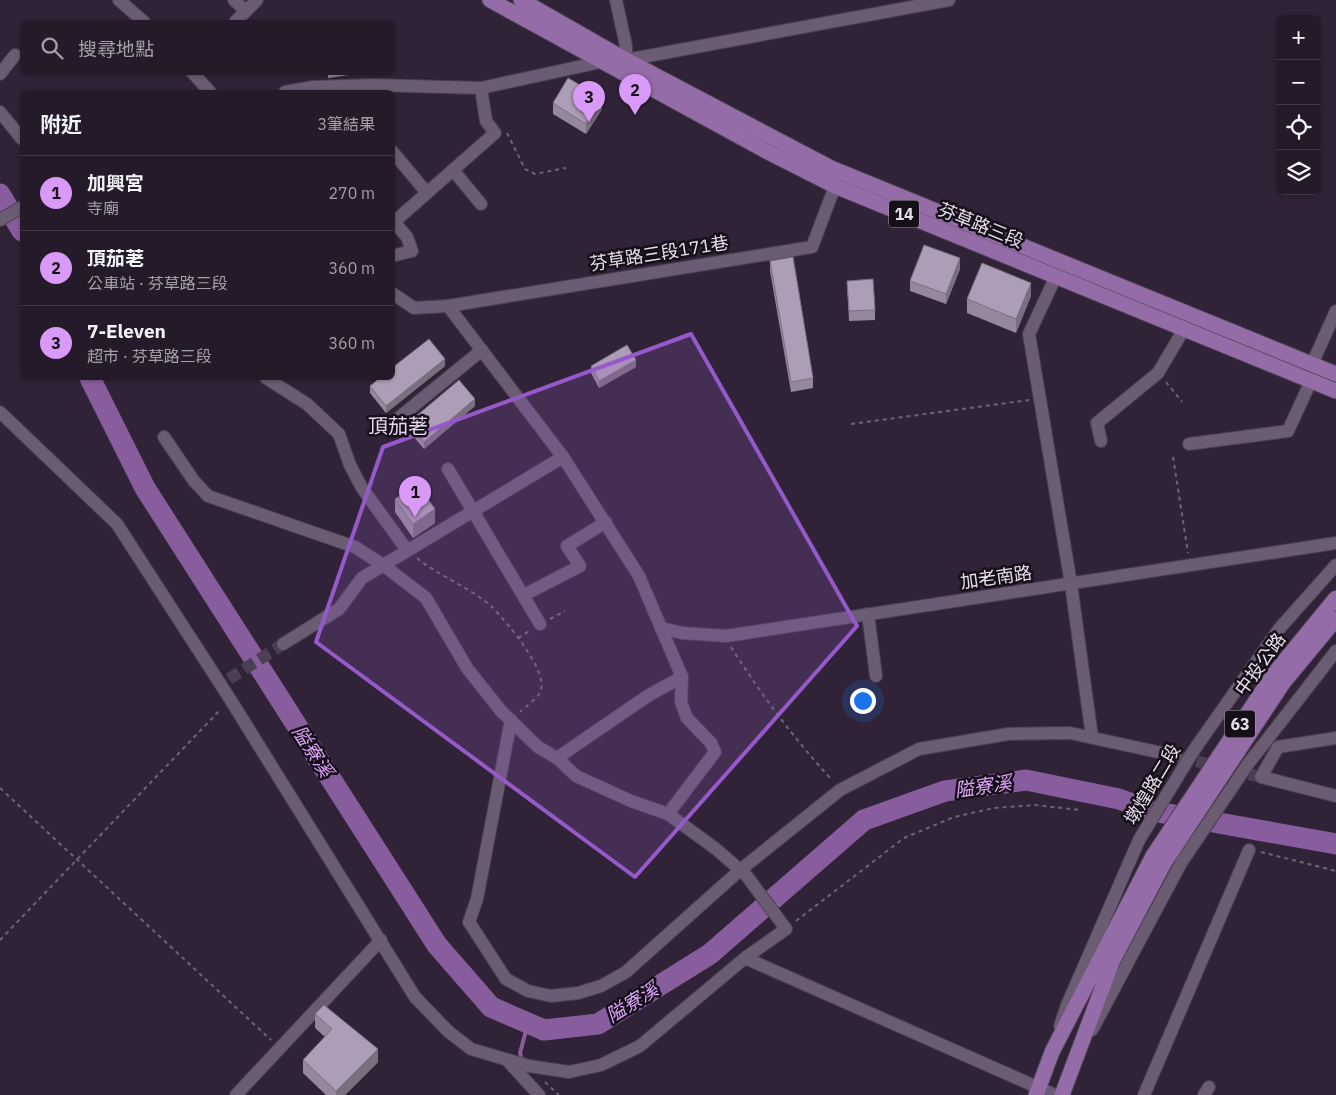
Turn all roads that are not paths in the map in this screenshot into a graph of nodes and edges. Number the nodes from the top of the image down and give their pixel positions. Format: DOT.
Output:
graph roads {
  1 [pos="119,0"];
  2 [pos="234,0"];
  3 [pos="257,0"];
  4 [pos="490,0"];
  5 [pos="521,0"];
  6 [pos="616,0"];
  7 [pos="948,0"];
  8 [pos="246,11"];
  9 [pos="142,20"];
  10 [pos="237,20"];
  11 [pos="16,55"];
  12 [pos="626,60"];
  13 [pos="601,62"];
  14 [pos="0,74"];
  15 [pos="195,75"];
  16 [pos="481,88"];
  17 [pos="208,90"];
  18 [pos="296,90"];
  19 [pos="0,112"];
  20 [pos="20,136"];
  21 [pos="395,155"];
  22 [pos="453,170"];
  23 [pos="835,186"];
  24 [pos="427,193"];
  25 [pos="481,204"];
  26 [pos="20,208"];
  27 [pos="396,214"];
  28 [pos="0,220"];
  29 [pos="395,223"];
  30 [pos="395,255"];
  31 [pos="1056,276"];
  32 [pos="395,295"];
  33 [pos="448,306"];
  34 [pos="1336,311"];
  35 [pos="1184,329"];
  36 [pos="482,350"];
  37 [pos="1312,364"];
  38 [pos="1336,374"];
  39 [pos="269,380"];
  40 [pos="1311,381"];
  41 [pos="1336,390"];
  42 [pos="0,412"];
  43 [pos="395,421"];
  44 [pos="164,437"];
  45 [pos="1101,441"];
  46 [pos="1190,444"];
  47 [pos="564,457"];
  48 [pos="448,469"];
  49 [pos="474,512"];
  50 [pos="606,522"];
  51 [pos="1336,543"];
  52 [pos="407,550"];
  53 [pos="383,565"];
  54 [pos="1336,566"];
  55 [pos="1071,584"];
  56 [pos="524,594"];
  57 [pos="1336,598"];
  58 [pos="868,614"];
  59 [pos="1336,619"];
  60 [pos="540,624"];
  61 [pos="661,628"];
  62 [pos="283,644"];
  63 [pos="1336,651"];
  64 [pos="876,676"];
  65 [pos="682,677"];
  66 [pos="511,720"];
  67 [pos="1092,737"];
  68 [pos="1336,738"];
  69 [pos="1176,756"];
  70 [pos="557,758"];
  71 [pos="1336,796"];
  72 [pos="668,814"];
  73 [pos="1249,850"];
  74 [pos="1159,859"];
  75 [pos="742,873"];
  76 [pos="381,940"];
  77 [pos="744,958"];
  78 [pos="1052,1052"];
  79 [pos="507,1060"];
  80 [pos="1074,1065"];
  81 [pos="1037,1092"];
  82 [pos="236,1095"];
  83 [pos="540,1095"];
  84 [pos="1055,1095"];
  85 [pos="1062,1095"];
  86 [pos="1144,1095"];
  1 -- 9 [label="street"];
  2 -- 8 [label="street"];
  3 -- 8 [label="street"];
  4 -- 13 [label="main road, 芬草路三段 / 14"];
  5 -- 12 [label="main road, 芬草路三段 / 14"];
  6 -- 12 [label="street"];
  7 -- 12 [label="street"];
  8 -- 10 [label="street"];
  11 -- 14 [label="street"];
  12 -- 13 [label="street"];
  12 -- 37 [label="main road, 芬草路三段 / 14"];
  13 -- 16 [label="street"];
  13 -- 23 [label="main road, 芬草路三段 / 14"];
  15 -- 17 [label="street"];
  16 -- 18 [label="street"];
  16 -- 22 [label="street"];
  19 -- 20 [label="street"];
  21 -- 24 [label="street"];
  22 -- 24 [label="street"];
  22 -- 25 [label="street"];
  23 -- 31 [label="main road, 芬草路三段 / 14"];
  23 -- 33 [label="street, 芬草路三段171巷"];
  24 -- 27 [label="street"];
  26 -- 28 [label="street"];
  29 -- 30 [label="street"];
  31 -- 35 [label="main road, 芬草路三段 / 14"];
  31 -- 55 [label="street"];
  32 -- 33 [label="street"];
  33 -- 36 [label="street"];
  34 -- 37 [label="street"];
  35 -- 40 [label="main road, 芬草路三段 / 14"];
  35 -- 45 [label="street"];
  36 -- 43 [label="street"];
  36 -- 47 [label="street"];
  37 -- 38 [label="main road, 芬草路三段 / 14"];
  39 -- 52 [label="street"];
  40 -- 41 [label="main road, 芬草路三段 / 14"];
  40 -- 46 [label="street"];
  42 -- 76 [label="street"];
  44 -- 53 [label="street"];
  47 -- 49 [label="street"];
  47 -- 50 [label="street"];
  48 -- 49 [label="street"];
  49 -- 52 [label="street"];
  49 -- 56 [label="street"];
  50 -- 56 [label="street"];
  50 -- 61 [label="street"];
  51 -- 55 [label="street, 加老南路"];
  52 -- 53 [label="street"];
  53 -- 62 [label="street"];
  53 -- 66 [label="street"];
  54 -- 78 [label="street, 墩煌路二段, bridge"];
  55 -- 58 [label="street, 加老南路"];
  55 -- 67 [label="street"];
  56 -- 60 [label="street"];
  57 -- 74 [label="main road, 中投公路 / 63, bridge"];
  58 -- 61 [label="street, 加老南路"];
  58 -- 64 [label="street"];
  59 -- 74 [label="main road, 中投公路 / 63, bridge"];
  61 -- 65 [label="street"];
  63 -- 80 [label="street, bridge"];
  65 -- 70 [label="street"];
  65 -- 72 [label="street"];
  66 -- 70 [label="street"];
  66 -- 75 [label="street"];
  67 -- 69 [label="street"];
  67 -- 75 [label="street"];
  68 -- 71 [label="street"];
  70 -- 72 [label="street"];
  72 -- 75 [label="street"];
  73 -- 86 [label="street"];
  74 -- 78 [label="main road, 墩煌路二段 / 63"];
  74 -- 80 [label="main road, 63"];
  75 -- 77 [label="street"];
  76 -- 79 [label="street"];
  76 -- 82 [label="street"];
  77 -- 79 [label="street"];
  77 -- 81 [label="street"];
  78 -- 81 [label="main road, 墩煌路二段 / 63"];
  79 -- 83 [label="street"];
  80 -- 85 [label="main road, 63"];
  81 -- 84 [label="street"];
}
